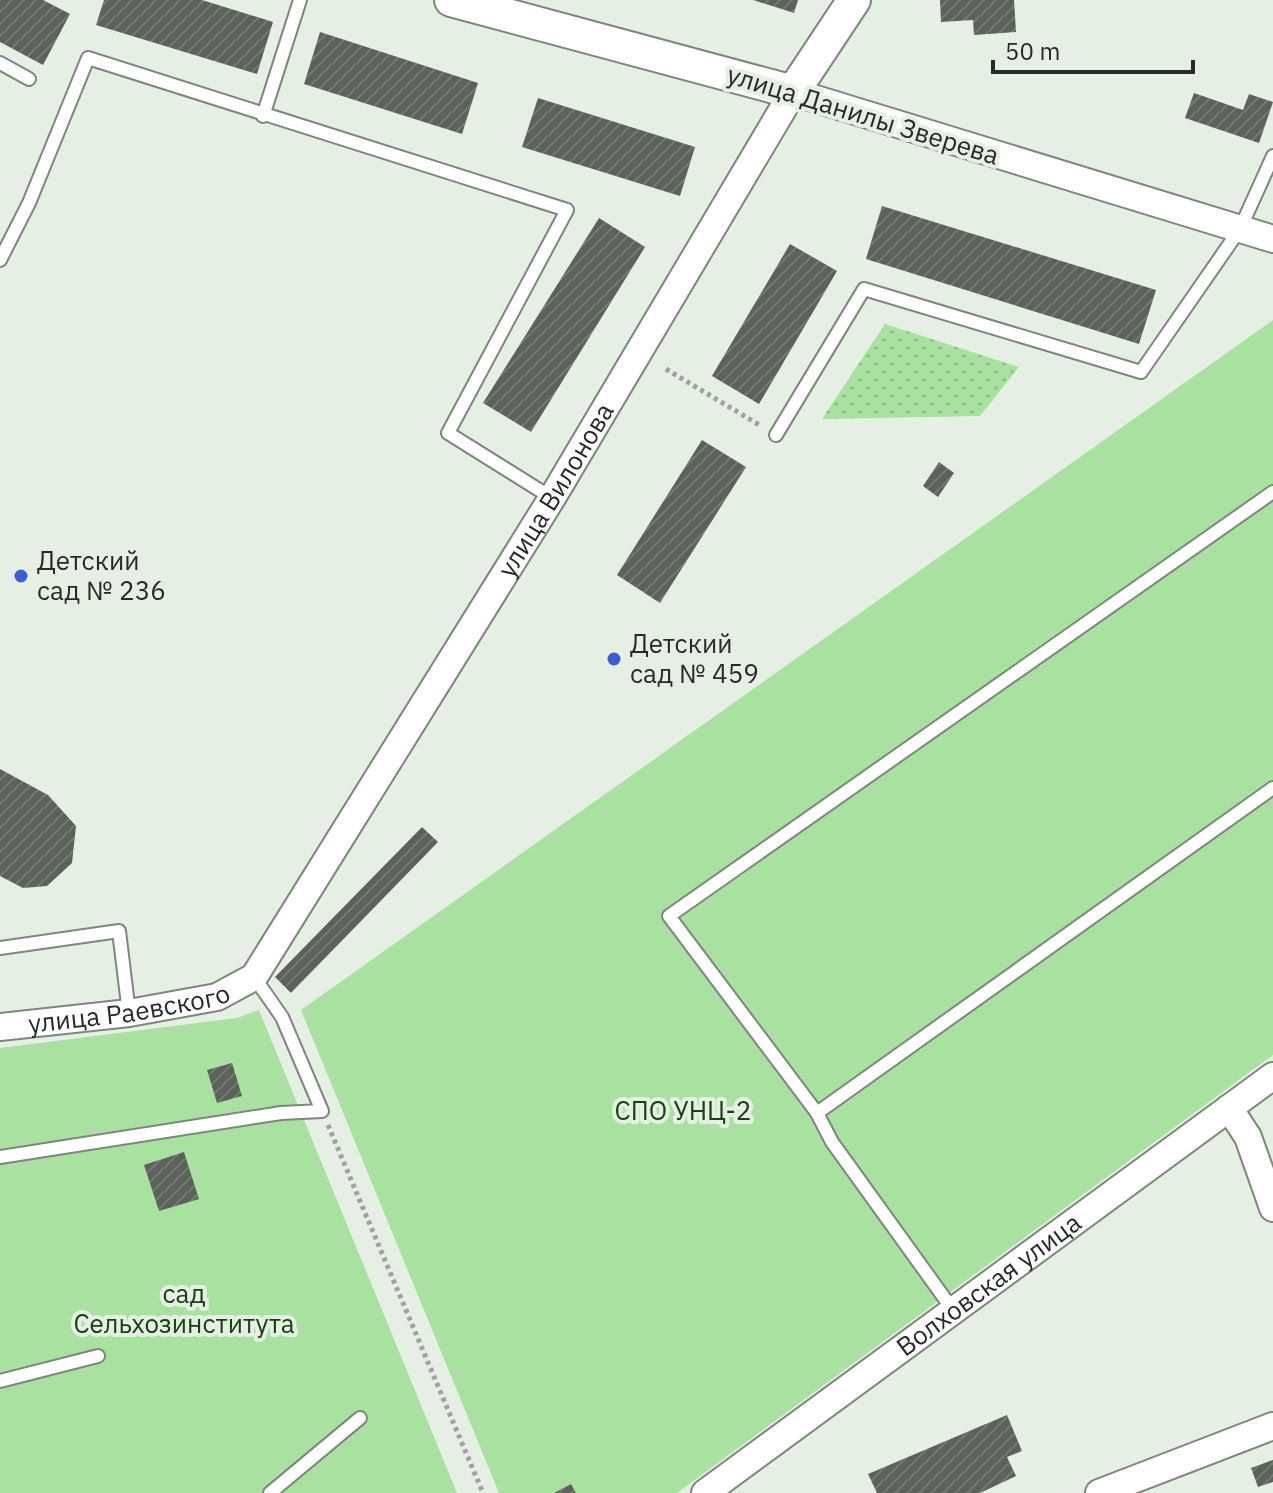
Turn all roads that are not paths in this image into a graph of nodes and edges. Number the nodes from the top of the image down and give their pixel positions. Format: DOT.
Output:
graph roads {
  1 [pos="300,0"];
  2 [pos="451,0"];
  3 [pos="854,0"];
  4 [pos="0,63"];
  5 [pos="29,79"];
  6 [pos="793,92"];
  7 [pos="263,116"];
  8 [pos="1273,156"];
  9 [pos="1240,229"];
  10 [pos="1273,239"];
  11 [pos="0,260"];
  12 [pos="776,435"];
  13 [pos="1273,492"];
  14 [pos="552,498"];
  15 [pos="1273,788"];
  16 [pos="0,948"];
  17 [pos="254,977"];
  18 [pos="129,1013"];
  19 [pos="0,1027"];
  20 [pos="1273,1076"];
  21 [pos="1229,1108"];
  22 [pos="817,1113"];
  23 [pos="0,1157"];
  24 [pos="1273,1208"];
  25 [pos="953,1310"];
  26 [pos="98,1356"];
  27 [pos="0,1381"];
  28 [pos="360,1418"];
  29 [pos="1273,1426"];
  30 [pos="270,1493"];
  31 [pos="705,1493"];
  32 [pos="1099,1493"];
  1 -- 7 [label="lane"];
  2 -- 6 [label="street, улица Данилы Зверева"];
  3 -- 6 [label="street, улица Вилонова"];
  4 -- 5 [label="lane"];
  6 -- 9 [label="street, улица Данилы Зверева"];
  6 -- 14 [label="street, улица Вилонова"];
  7 -- 11 [label="lane"];
  7 -- 14 [label="lane"];
  8 -- 9 [label="lane"];
  9 -- 10 [label="street, улица Данилы Зверева"];
  9 -- 12 [label="lane"];
  13 -- 22 [label="lane"];
  14 -- 17 [label="street, улица Вилонова"];
  15 -- 22 [label="lane"];
  16 -- 18 [label="lane"];
  17 -- 18 [label="street, улица Раевского"];
  17 -- 23 [label="lane"];
  18 -- 19 [label="street, улица Раевского"];
  20 -- 21 [label="street, Волховская улица"];
  21 -- 24 [label="street"];
  21 -- 25 [label="street, Волховская улица"];
  22 -- 25 [label="lane"];
  25 -- 31 [label="street, Волховская улица"];
  26 -- 27 [label="lane"];
  28 -- 30 [label="lane"];
  29 -- 32 [label="street"];
}
